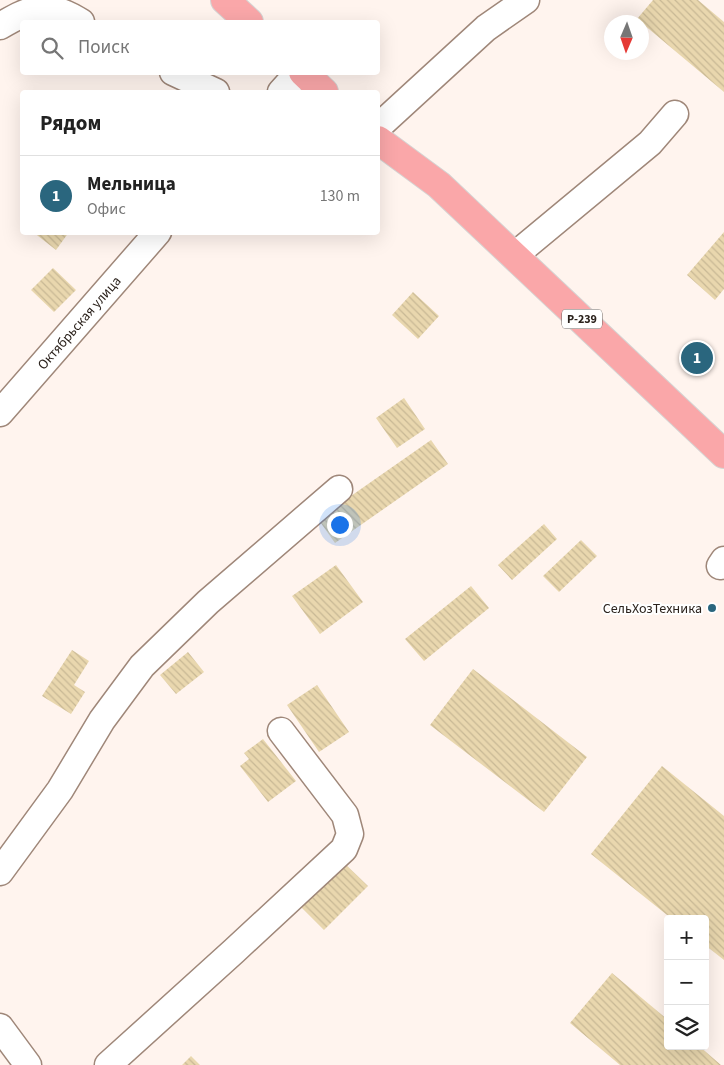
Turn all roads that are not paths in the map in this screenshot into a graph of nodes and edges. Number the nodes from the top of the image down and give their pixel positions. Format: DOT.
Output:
graph roads {
  1 [pos="225,0"];
  2 [pos="526,0"];
  3 [pos="77,20"];
  4 [pos="247,20"];
  5 [pos="0,26"];
  6 [pos="179,75"];
  7 [pos="298,75"];
  8 [pos="304,75"];
  9 [pos="212,90"];
  10 [pos="283,90"];
  11 [pos="322,90"];
  12 [pos="675,114"];
  13 [pos="380,125"];
  14 [pos="380,141"];
  15 [pos="155,235"];
  16 [pos="515,255"];
  17 [pos="0,413"];
  18 [pos="724,454"];
  19 [pos="339,489"];
  20 [pos="281,731"];
  21 [pos="0,872"];
  22 [pos="0,1027"];
  23 [pos="28,1065"];
  24 [pos="108,1065"];
  1 -- 4 [label="highway"];
  2 -- 13 [label="street"];
  3 -- 5 [label="street"];
  6 -- 9 [label="street"];
  7 -- 10 [label="street"];
  8 -- 11 [label="highway"];
  12 -- 16 [label="street"];
  14 -- 16 [label="highway, Р-239"];
  15 -- 17 [label="street, Октябрьская улица"];
  16 -- 18 [label="highway, Р-239"];
  19 -- 21 [label="street"];
  20 -- 24 [label="street"];
  22 -- 23 [label="street"];
}
